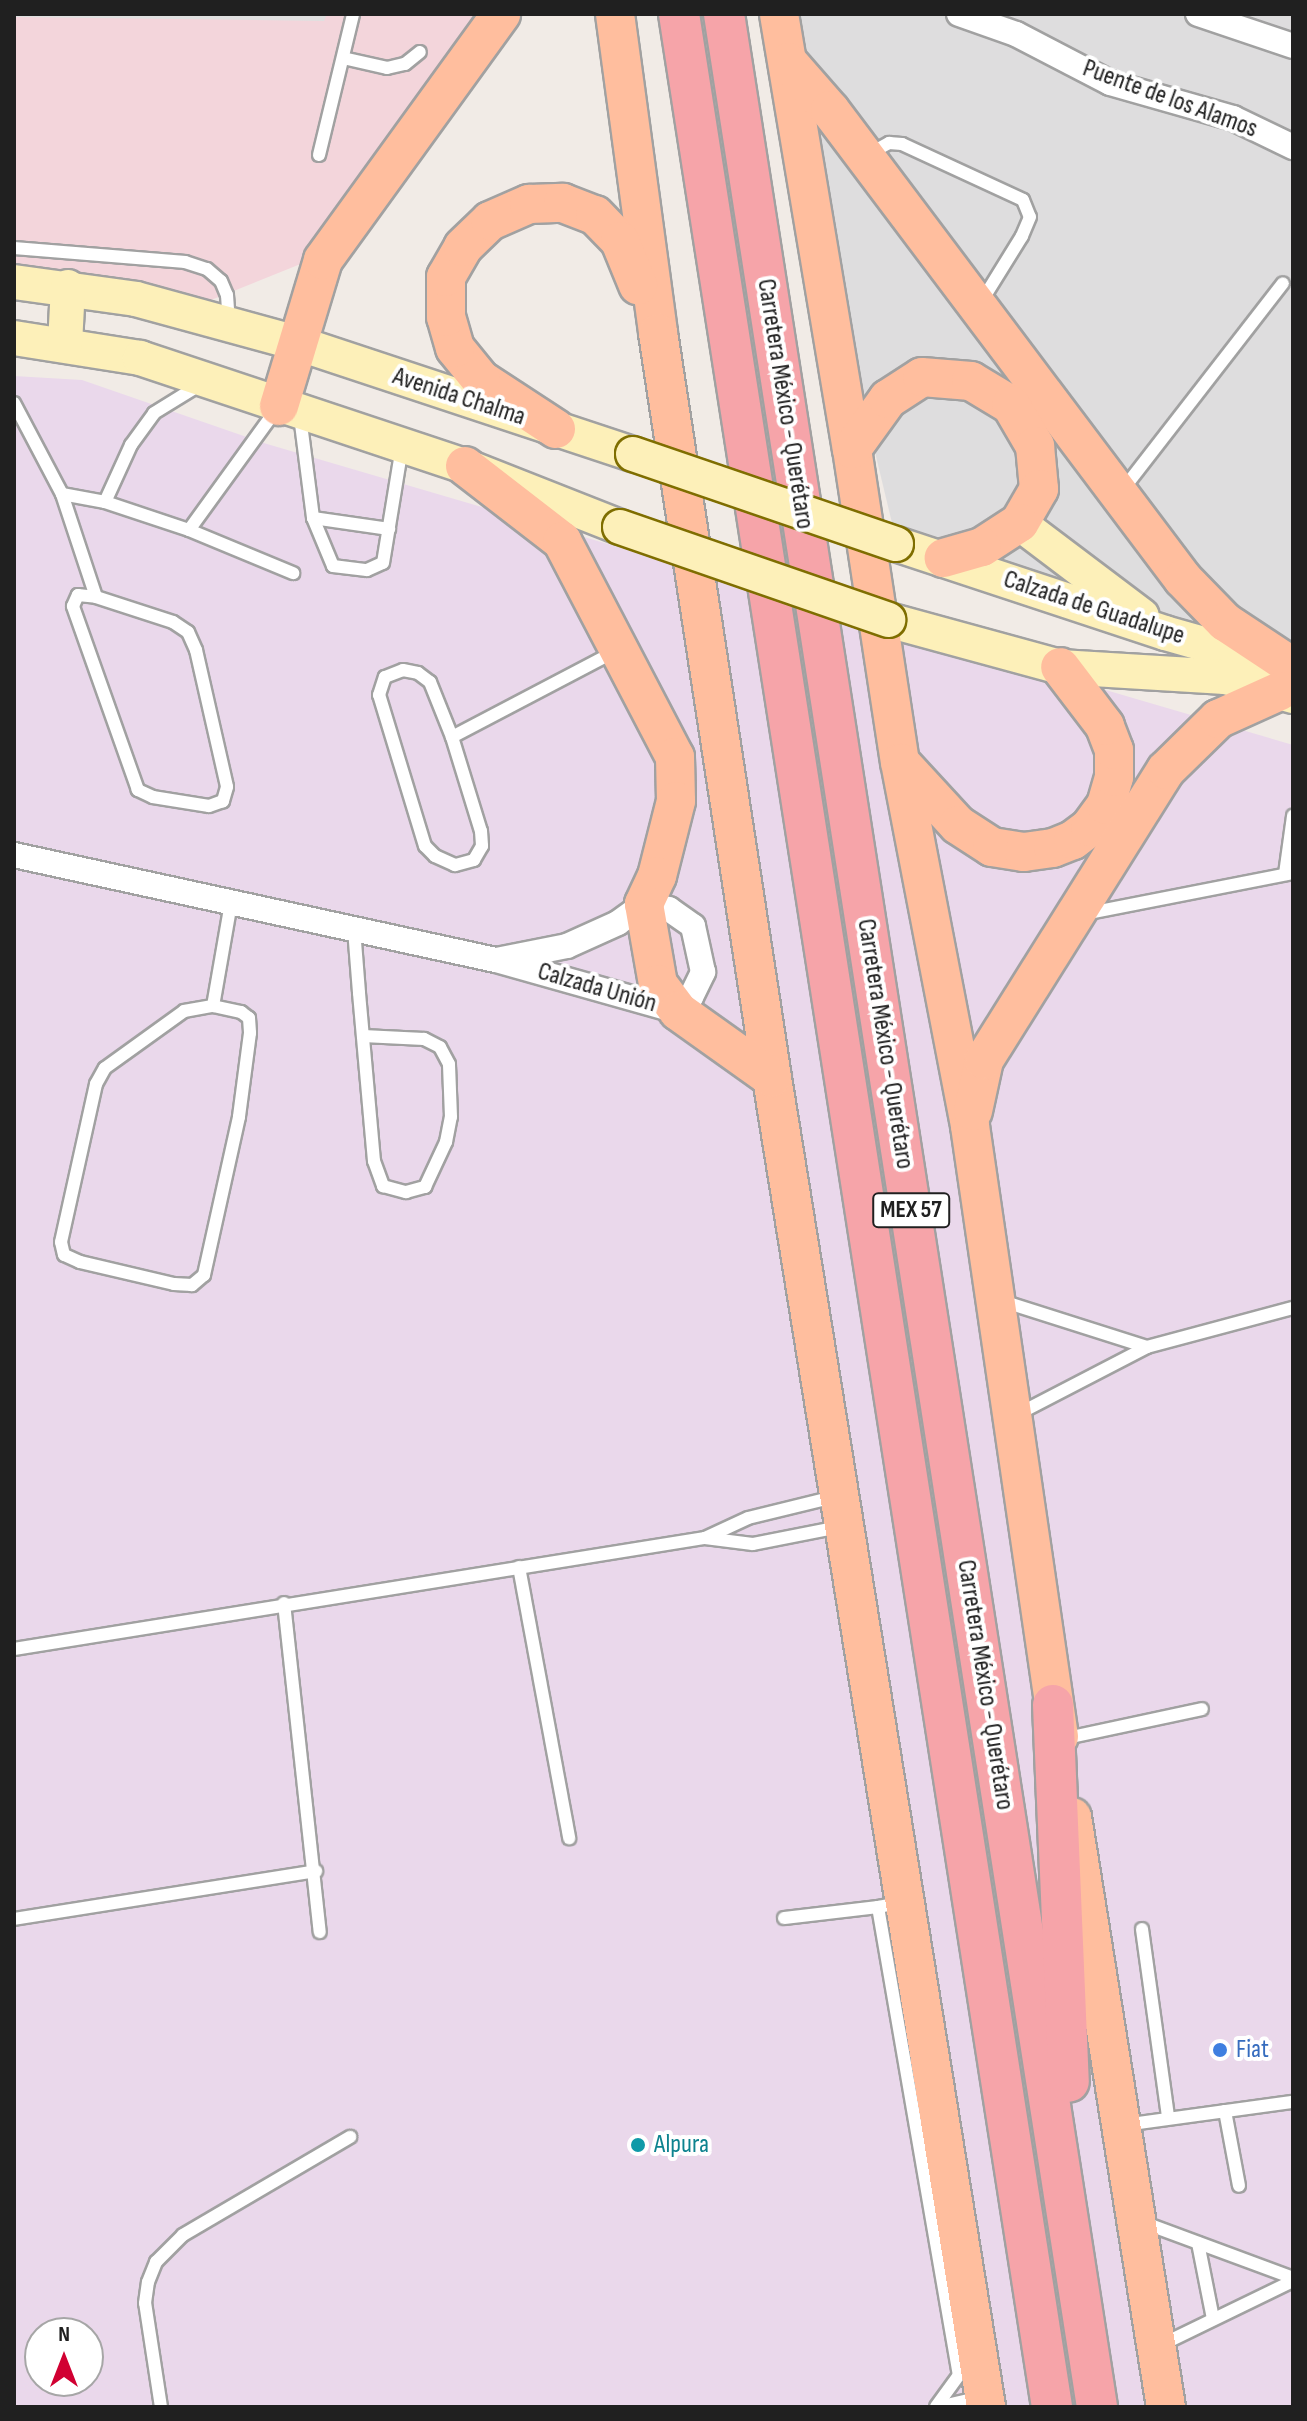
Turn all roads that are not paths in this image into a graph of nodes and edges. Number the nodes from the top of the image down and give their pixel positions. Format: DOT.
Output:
graph roads {
  1 [pos="353,14"];
  2 [pos="501,14"];
  3 [pos="615,14"];
  4 [pos="679,14"];
  5 [pos="724,14"];
  6 [pos="779,14"];
  7 [pos="959,14"];
  8 [pos="1198,14"];
  9 [pos="1021,24"];
  10 [pos="1293,46"];
  11 [pos="420,52"];
  12 [pos="343,58"];
  13 [pos="788,62"];
  14 [pos="1293,147"];
  15 [pos="319,155"];
  16 [pos="872,165"];
  17 [pos="14,248"];
  18 [pos="58,272"];
  19 [pos="14,282"];
  20 [pos="1283,283"];
  21 [pos="978,306"];
  22 [pos="230,325"];
  23 [pos="658,333"];
  24 [pos="14,338"];
  25 [pos="65,344"];
  26 [pos="300,344"];
  27 [pos="208,379"];
  28 [pos="14,403"];
  29 [pos="289,409"];
  30 [pos="556,429"];
  31 [pos="402,446"];
  32 [pos="852,449"];
  33 [pos="465,466"];
  34 [pos="62,494"];
  35 [pos="1119,495"];
  36 [pos="105,502"];
  37 [pos="313,518"];
  38 [pos="1019,523"];
  39 [pos="389,529"];
  40 [pos="189,530"];
  41 [pos="896,544"];
  42 [pos="944,558"];
  43 [pos="293,573"];
  44 [pos="96,597"];
  45 [pos="1165,633"];
  46 [pos="619,650"];
  47 [pos="1060,667"];
  48 [pos="1290,681"];
  49 [pos="452,737"];
  50 [pos="900,762"];
  51 [pos="1293,816"];
  52 [pos="14,855"];
  53 [pos="1289,874"];
  54 [pos="231,903"];
  55 [pos="644,904"];
  56 [pos="1075,915"];
  57 [pos="354,929"];
  58 [pos="496,960"];
  59 [pos="213,1006"];
  60 [pos="678,1011"];
  61 [pos="363,1036"];
  62 [pos="772,1078"];
  63 [pos="970,1126"];
  64 [pos="995,1299"];
  65 [pos="1293,1308"];
  66 [pos="1147,1347"];
  67 [pos="1012,1417"];
  68 [pos="844,1511"];
  69 [pos="705,1538"];
  70 [pos="519,1567"];
  71 [pos="284,1603"];
  72 [pos="14,1649"];
  73 [pos="1202,1709"];
  74 [pos="1056,1722"];
  75 [pos="569,1838"];
  76 [pos="316,1871"];
  77 [pos="891,1904"];
  78 [pos="784,1918"];
  79 [pos="14,1919"];
  80 [pos="1142,1929"];
  81 [pos="320,1932"];
  82 [pos="1293,2102"];
  83 [pos="1225,2111"];
  84 [pos="1168,2116"];
  85 [pos="1121,2125"];
  86 [pos="350,2137"];
  87 [pos="1239,2186"];
  88 [pos="1136,2220"];
  89 [pos="1198,2243"];
  90 [pos="1077,2274"];
  91 [pos="1293,2279"];
  92 [pos="1213,2319"];
  93 [pos="1156,2347"];
  94 [pos="985,2402"];
  95 [pos="161,2407"];
  96 [pos="937,2407"];
  97 [pos="1052,2407"];
  98 [pos="1097,2407"];
  99 [pos="1166,2407"];
  1 -- 12 [label="lane"];
  2 -- 26 [label="main road"];
  3 -- 23 [label="main road"];
  4 -- 97 [label="highway, Carretera México - Querétaro / MEX 57"];
  5 -- 90 [label="highway, Carretera México - Querétaro / MEX 57"];
  6 -- 13 [label="main road"];
  7 -- 9 [label="street, Puente de los Alamos"];
  8 -- 10 [label="street"];
  9 -- 14 [label="street, Puente de los Alamos"];
  11 -- 12 [label="lane"];
  12 -- 15 [label="lane"];
  13 -- 16 [label="main road"];
  13 -- 32 [label="main road"];
  16 -- 21 [label="main road"];
  16 -- 21 [label="lane"];
  17 -- 18 [label="lane"];
  18 -- 19 [label="main road, Avenida Chalma"];
  18 -- 22 [label="main road, Avenida Chalma"];
  18 -- 22 [label="lane"];
  18 -- 25 [label="main road"];
  20 -- 35 [label="lane"];
  21 -- 35 [label="main road"];
  22 -- 26 [label="main road, Avenida Chalma"];
  23 -- 30 [label="main road"];
  23 -- 62 [label="main road"];
  24 -- 25 [label="main road"];
  25 -- 27 [label="main road"];
  26 -- 29 [label="main road"];
  26 -- 30 [label="main road, Avenida Chalma"];
  27 -- 29 [label="main road"];
  27 -- 36 [label="lane"];
  28 -- 34 [label="lane"];
  29 -- 31 [label="main road"];
  29 -- 37 [label="lane"];
  29 -- 40 [label="lane"];
  30 -- 41 [label="main road, Avenida Chalma, bridge"];
  31 -- 33 [label="main road"];
  31 -- 39 [label="lane"];
  32 -- 38 [label="main road"];
  32 -- 50 [label="main road"];
  33 -- 46 [label="main road"];
  33 -- 47 [label="main road, Calzada de Guadalupe, bridge"];
  34 -- 36 [label="lane"];
  34 -- 44 [label="lane"];
  35 -- 48 [label="main road"];
  36 -- 40 [label="lane"];
  37 -- 39 [label="lane"];
  37 -- 39 [label="lane"];
  38 -- 42 [label="main road"];
  38 -- 45 [label="main road"];
  40 -- 43 [label="lane"];
  41 -- 42 [label="main road, Calzada de Guadalupe"];
  42 -- 45 [label="main road, Calzada de Guadalupe"];
  44 -- 44 [label="lane"];
  45 -- 48 [label="main road, Calzada de Guadalupe"];
  46 -- 49 [label="lane"];
  46 -- 55 [label="main road"];
  47 -- 48 [label="main road, Calzada de Guadalupe"];
  47 -- 50 [label="main road"];
  48 -- 56 [label="main road"];
  49 -- 49 [label="lane"];
  50 -- 63 [label="main road"];
  51 -- 53 [label="lane"];
  52 -- 54 [label="street, Calzada Unión"];
  53 -- 56 [label="lane"];
  54 -- 57 [label="street, Calzada Unión"];
  54 -- 59 [label="lane"];
  55 -- 58 [label="street, Calzada Unión"];
  55 -- 60 [label="main road"];
  56 -- 63 [label="main road"];
  57 -- 58 [label="street, Calzada Unión"];
  57 -- 61 [label="lane"];
  58 -- 60 [label="street, Calzada Unión"];
  59 -- 59 [label="lane"];
  60 -- 62 [label="main road"];
  61 -- 61 [label="lane"];
  62 -- 68 [label="main road"];
  63 -- 64 [label="main road"];
  64 -- 66 [label="lane"];
  64 -- 67 [label="main road"];
  65 -- 66 [label="lane"];
  66 -- 67 [label="lane"];
  67 -- 74 [label="main road"];
  68 -- 69 [label="lane"];
  68 -- 69 [label="lane"];
  68 -- 77 [label="main road"];
  69 -- 70 [label="lane"];
  70 -- 71 [label="lane"];
  70 -- 75 [label="lane"];
  71 -- 72 [label="lane"];
  71 -- 76 [label="lane"];
  73 -- 74 [label="lane"];
  74 -- 85 [label="main road"];
  74 -- 90 [label="highway"];
  76 -- 79 [label="lane"];
  76 -- 81 [label="lane"];
  77 -- 78 [label="lane"];
  77 -- 94 [label="main road"];
  77 -- 96 [label="lane"];
  80 -- 84 [label="lane"];
  82 -- 83 [label="lane"];
  83 -- 84 [label="lane"];
  83 -- 87 [label="lane"];
  84 -- 85 [label="lane"];
  85 -- 88 [label="main road"];
  86 -- 95 [label="lane"];
  88 -- 89 [label="lane"];
  88 -- 93 [label="main road"];
  89 -- 91 [label="lane"];
  89 -- 92 [label="lane"];
  90 -- 98 [label="highway, Carretera México - Querétaro / MEX 57"];
  91 -- 92 [label="lane"];
  92 -- 93 [label="lane"];
  93 -- 99 [label="main road"];
  94 -- 96 [label="lane"];
}
